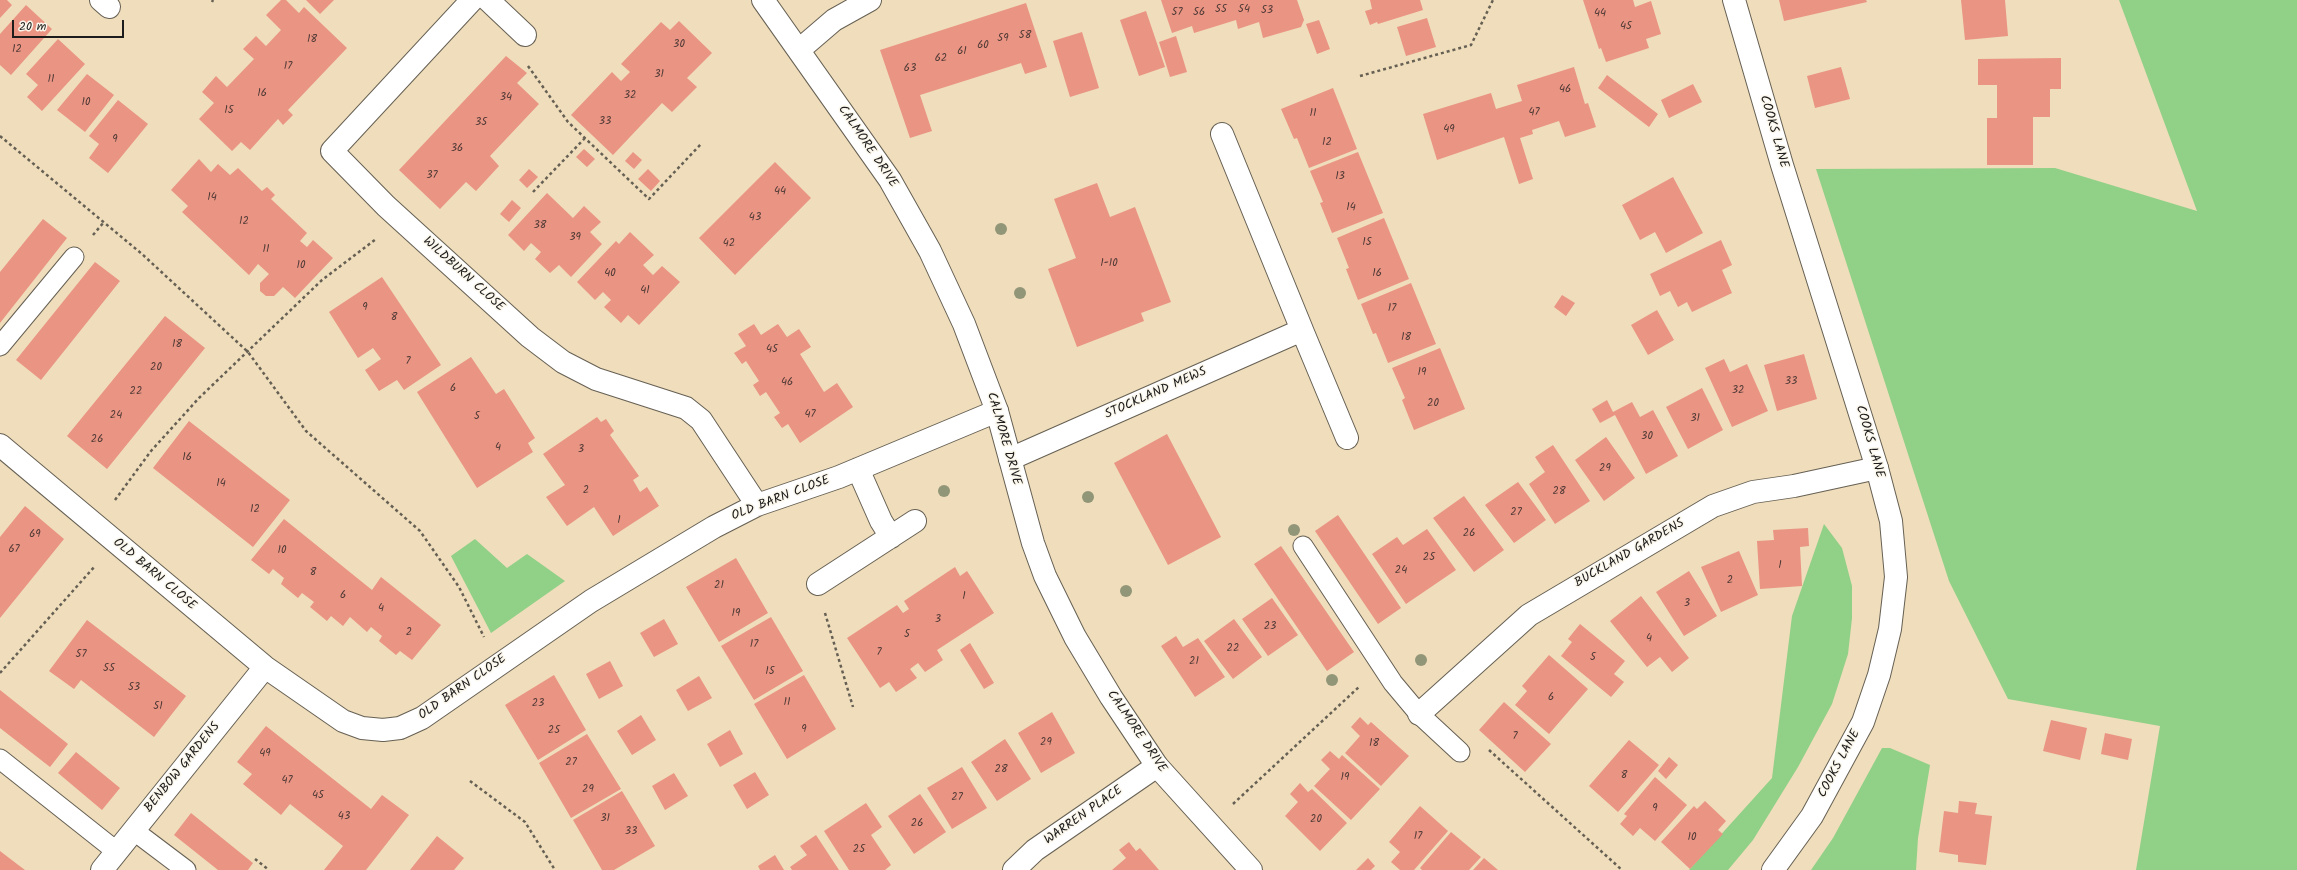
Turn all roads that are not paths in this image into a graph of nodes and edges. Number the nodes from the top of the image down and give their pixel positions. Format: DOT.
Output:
graph roads {
  1 [pos="472,0"];
  2 [pos="488,0"];
  3 [pos="763,0"];
  4 [pos="870,0"];
  5 [pos="1734,0"];
  6 [pos="525,35"];
  7 [pos="799,50"];
  8 [pos="1222,134"];
  9 [pos="74,257"];
  10 [pos="1302,330"];
  11 [pos="0,346"];
  12 [pos="997,411"];
  13 [pos="1347,438"];
  14 [pos="0,445"];
  15 [pos="1010,458"];
  16 [pos="1877,468"];
  17 [pos="858,469"];
  18 [pos="757,506"];
  19 [pos="915,522"];
  20 [pos="891,537"];
  21 [pos="1304,546"];
  22 [pos="818,584"];
  23 [pos="265,667"];
  24 [pos="1420,714"];
  25 [pos="1460,752"];
  26 [pos="0,759"];
  27 [pos="1157,766"];
  28 [pos="133,830"];
  29 [pos="116,851"];
  30 [pos="102,870"];
  31 [pos="186,870"];
  32 [pos="1014,870"];
  33 [pos="1251,870"];
  34 [pos="1773,870"];
  1 -- 18 [label="street, WILDBURN CLOSE"];
  2 -- 6 [label="street"];
  3 -- 7 [label="street, CALMORE DRIVE"];
  4 -- 7 [label="street"];
  5 -- 16 [label="street, COOKS LANE"];
  7 -- 12 [label="street, CALMORE DRIVE"];
  8 -- 10 [label="street"];
  9 -- 11 [label="lane"];
  10 -- 13 [label="street"];
  10 -- 15 [label="street, STOCKLAND MEWS"];
  12 -- 15 [label="street, CALMORE DRIVE"];
  12 -- 17 [label="street, OLD BARN CLOSE"];
  14 -- 23 [label="street, OLD BARN CLOSE"];
  15 -- 27 [label="street, CALMORE DRIVE"];
  16 -- 24 [label="street, BUCKLAND GARDENS"];
  16 -- 34 [label="street, COOKS LANE"];
  17 -- 18 [label="street, OLD BARN CLOSE"];
  17 -- 20 [label="street"];
  18 -- 23 [label="street, OLD BARN CLOSE"];
  19 -- 20 [label="street"];
  20 -- 22 [label="street"];
  21 -- 24 [label="lane"];
  23 -- 28 [label="street, BENBOW GARDENS"];
  24 -- 25 [label="lane"];
  26 -- 29 [label="lane"];
  27 -- 32 [label="street, WARREN PLACE"];
  27 -- 33 [label="street, CALMORE DRIVE"];
  28 -- 29 [label="street, BENBOW GARDENS"];
  28 -- 31 [label="lane"];
  29 -- 30 [label="street, BENBOW GARDENS"];
}
